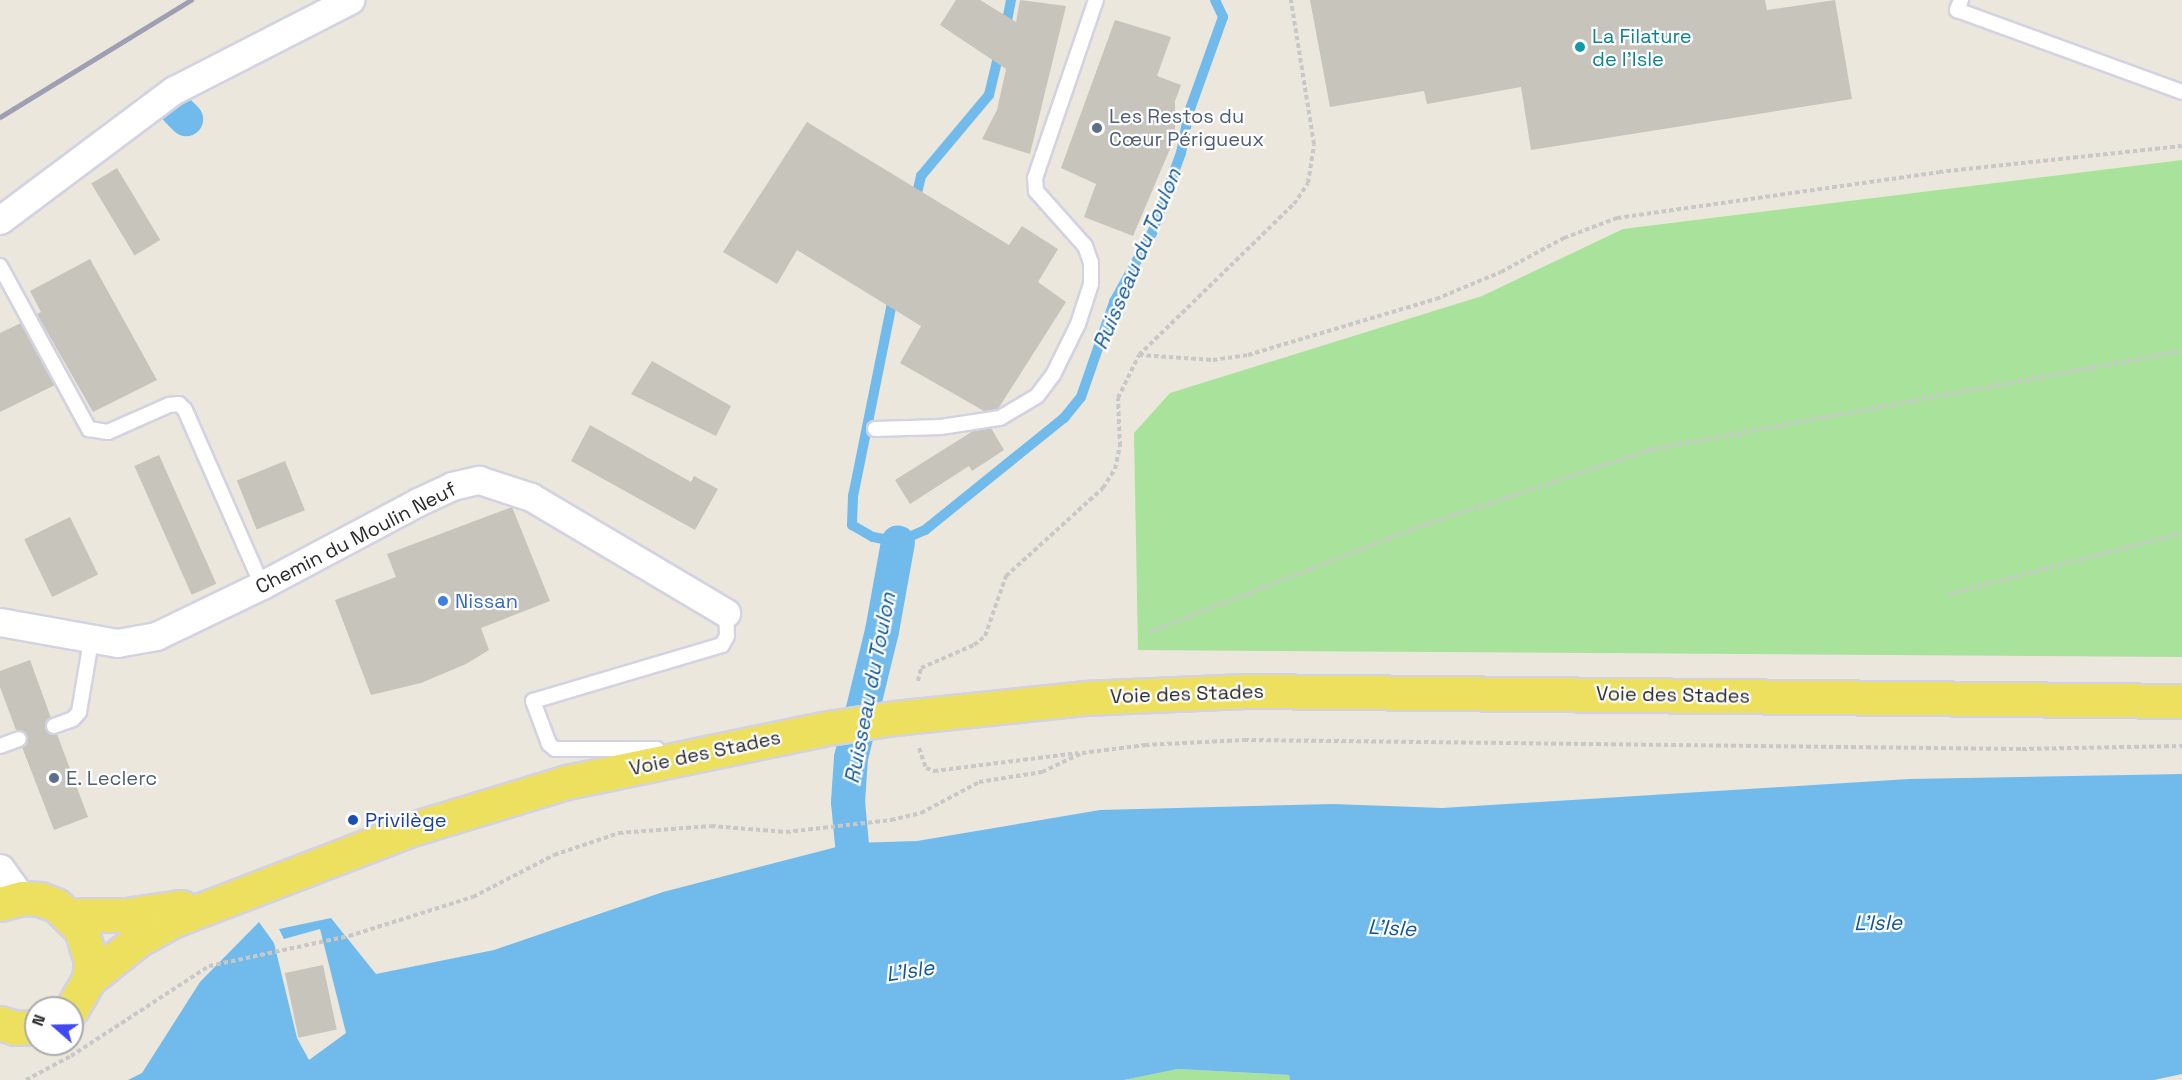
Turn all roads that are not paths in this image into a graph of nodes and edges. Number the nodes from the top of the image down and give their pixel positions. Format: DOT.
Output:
graph roads {
  1 [pos="350,0"];
  2 [pos="1096,0"];
  3 [pos="1961,0"];
  4 [pos="2182,92"];
  5 [pos="0,220"];
  6 [pos="0,266"];
  7 [pos="875,429"];
  8 [pos="262,585"];
  9 [pos="726,613"];
  10 [pos="0,622"];
  11 [pos="91,641"];
  12 [pos="2182,701"];
  13 [pos="54,726"];
  14 [pos="19,739"];
  15 [pos="0,746"];
  16 [pos="728,748"];
  17 [pos="0,868"];
  18 [pos="218,900"];
  19 [pos="11,901"];
  20 [pos="70,915"];
  21 [pos="89,979"];
  22 [pos="79,996"];
  23 [pos="0,1023"];
  24 [pos="24,1028"];
  1 -- 5 [label="street"];
  2 -- 7 [label="lane"];
  3 -- 4 [label="lane"];
  6 -- 8 [label="lane"];
  8 -- 9 [label="street, Chemin du Moulin Neuf"];
  8 -- 11 [label="street, Chemin du Moulin Neuf"];
  9 -- 16 [label="lane"];
  10 -- 11 [label="street, Chemin du Moulin Neuf"];
  11 -- 13 [label="lane"];
  12 -- 16 [label="main road, Voie des Stades"];
  14 -- 15 [label="lane"];
  16 -- 18 [label="main road, Voie des Stades"];
  17 -- 19 [label="street"];
  18 -- 20 [label="main road, Voie des Stades"];
  18 -- 21 [label="main road, Voie des Stades"];
  19 -- 20 [label="main road"];
  20 -- 21 [label="main road"];
  21 -- 22 [label="main road"];
  23 -- 24 [label="main road"];
}
